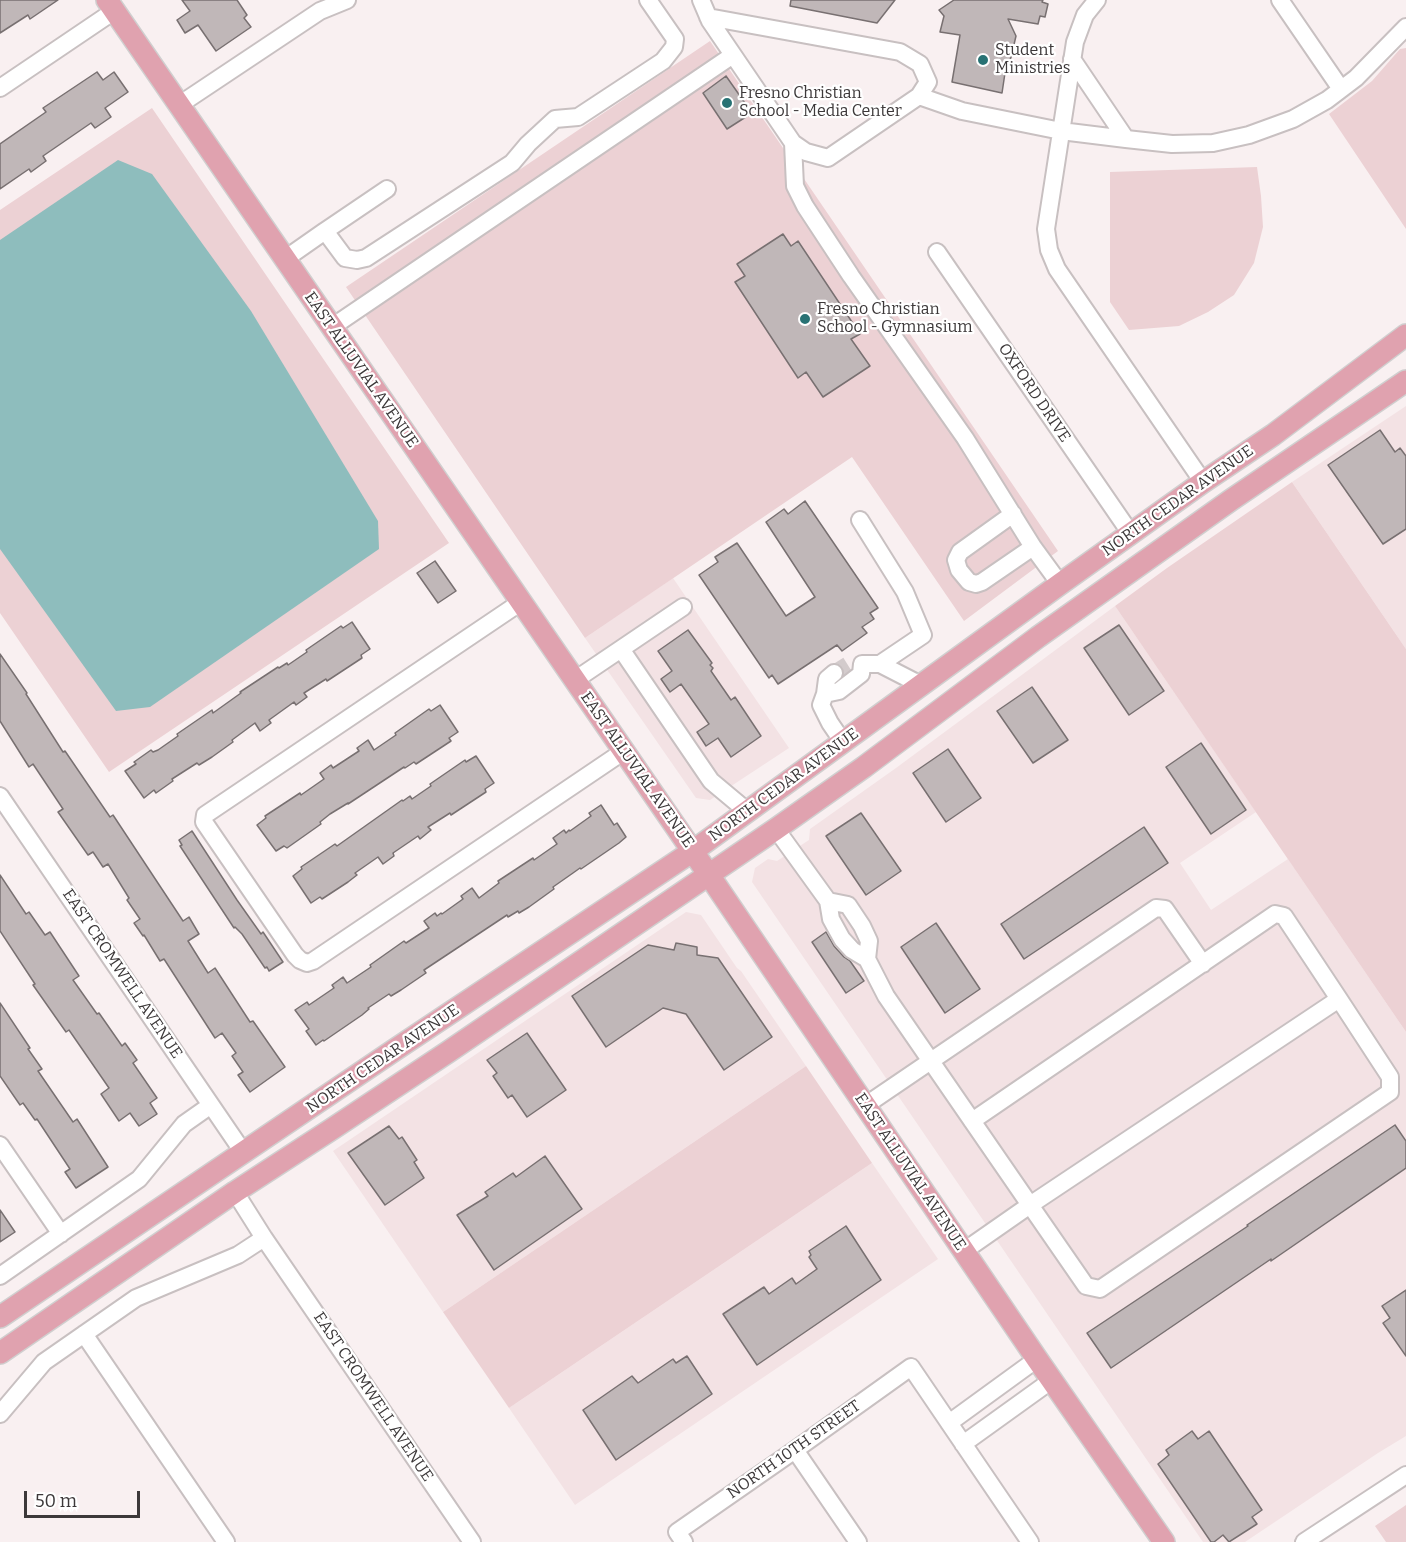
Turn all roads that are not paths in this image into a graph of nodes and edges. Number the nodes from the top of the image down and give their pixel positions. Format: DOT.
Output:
graph roads {
  1 [pos="347,0"];
  2 [pos="648,0"];
  3 [pos="701,0"];
  4 [pos="1097,0"];
  5 [pos="1280,0"];
  6 [pos="110,6"];
  7 [pos="708,17"];
  8 [pos="1406,27"];
  9 [pos="733,55"];
  10 [pos="1072,59"];
  11 [pos="0,88"];
  12 [pos="1341,89"];
  13 [pos="919,96"];
  14 [pos="179,105"];
  15 [pos="1061,131"];
  16 [pos="1126,139"];
  17 [pos="793,143"];
  18 [pos="387,189"];
  19 [pos="325,231"];
  20 [pos="937,252"];
  21 [pos="285,259"];
  22 [pos="332,327"];
  23 [pos="1406,335"];
  24 [pos="1406,381"];
  25 [pos="1203,482"];
  26 [pos="1013,514"];
  27 [pos="860,520"];
  28 [pos="1131,534"];
  29 [pos="1034,547"];
  30 [pos="1060,584"];
  31 [pos="521,602"];
  32 [pos="683,608"];
  33 [pos="1038,637"];
  34 [pos="621,649"];
  35 [pos="880,664"];
  36 [pos="834,673"];
  37 [pos="575,680"];
  38 [pos="921,685"];
  39 [pos="825,694"];
  40 [pos="843,742"];
  41 [pos="624,751"];
  42 [pos="0,796"];
  43 [pos="748,812"];
  44 [pos="776,829"];
  45 [pos="693,851"];
  46 [pos="709,874"];
  47 [pos="828,901"];
  48 [pos="867,958"];
  49 [pos="1203,964"];
  50 [pos="1339,999"];
  51 [pos="393,1051"];
  52 [pos="930,1060"];
  53 [pos="211,1105"];
  54 [pos="866,1106"];
  55 [pos="972,1120"];
  56 [pos="0,1145"];
  57 [pos="243,1152"];
  58 [pos="235,1192"];
  59 [pos="1030,1205"];
  60 [pos="61,1234"];
  61 [pos="264,1238"];
  62 [pos="964,1251"];
  63 [pos="0,1276"];
  64 [pos="0,1317"];
  65 [pos="84,1334"];
  66 [pos="0,1353"];
  67 [pos="1037,1359"];
  68 [pos="1052,1380"];
  69 [pos="0,1414"];
  70 [pos="948,1423"];
  71 [pos="963,1444"];
  72 [pos="795,1450"];
  73 [pos="1406,1475"];
  74 [pos="680,1537"];
  75 [pos="226,1542"];
  76 [pos="472,1542"];
  77 [pos="858,1542"];
  78 [pos="1030,1542"];
  79 [pos="1164,1542"];
  80 [pos="1304,1542"];
  1 -- 14 [label="street"];
  2 -- 19 [label="street"];
  3 -- 7 [label="street"];
  4 -- 10 [label="street"];
  5 -- 12 [label="street"];
  6 -- 11 [label="street"];
  6 -- 14 [label="main road, EAST ALLUVIAL AVENUE"];
  7 -- 9 [label="street"];
  7 -- 13 [label="street"];
  8 -- 12 [label="street"];
  9 -- 17 [label="street"];
  9 -- 22 [label="street"];
  10 -- 15 [label="street"];
  10 -- 16 [label="street"];
  12 -- 16 [label="street"];
  13 -- 15 [label="street"];
  13 -- 17 [label="street"];
  14 -- 21 [label="main road, EAST ALLUVIAL AVENUE"];
  15 -- 16 [label="street"];
  15 -- 25 [label="street"];
  17 -- 26 [label="street"];
  18 -- 19 [label="street"];
  19 -- 21 [label="street"];
  20 -- 28 [label="street, OXFORD DRIVE"];
  21 -- 22 [label="main road, EAST ALLUVIAL AVENUE"];
  22 -- 31 [label="main road, EAST ALLUVIAL AVENUE"];
  23 -- 25 [label="main road, NORTH CEDAR AVENUE"];
  24 -- 33 [label="main road, NORTH CEDAR AVENUE"];
  25 -- 28 [label="main road, NORTH CEDAR AVENUE"];
  26 -- 29 [label="street"];
  26 -- 29 [label="street"];
  27 -- 35 [label="street"];
  28 -- 30 [label="main road, NORTH CEDAR AVENUE"];
  28 -- 33 [label="main road"];
  29 -- 30 [label="street"];
  30 -- 38 [label="main road, NORTH CEDAR AVENUE"];
  31 -- 37 [label="main road, EAST ALLUVIAL AVENUE"];
  31 -- 41 [label="street"];
  32 -- 34 [label="street"];
  33 -- 44 [label="main road, NORTH CEDAR AVENUE"];
  34 -- 37 [label="street"];
  34 -- 43 [label="street"];
  35 -- 38 [label="street"];
  35 -- 39 [label="street"];
  36 -- 39 [label="street"];
  37 -- 41 [label="main road, EAST ALLUVIAL AVENUE"];
  38 -- 40 [label="main road, NORTH CEDAR AVENUE"];
  39 -- 40 [label="street"];
  40 -- 43 [label="main road, NORTH CEDAR AVENUE"];
  41 -- 45 [label="main road, EAST ALLUVIAL AVENUE"];
  42 -- 53 [label="street, EAST CROMWELL AVENUE"];
  43 -- 45 [label="main road, NORTH CEDAR AVENUE"];
  44 -- 46 [label="main road, NORTH CEDAR AVENUE"];
  44 -- 47 [label="street"];
  45 -- 46 [label="main road, EAST ALLUVIAL AVENUE"];
  45 -- 51 [label="main road, NORTH CEDAR AVENUE"];
  46 -- 54 [label="main road, EAST ALLUVIAL AVENUE"];
  46 -- 58 [label="main road, NORTH CEDAR AVENUE"];
  47 -- 48 [label="street"];
  47 -- 48 [label="street"];
  48 -- 52 [label="street"];
  49 -- 50 [label="street"];
  49 -- 52 [label="street"];
  49 -- 55 [label="street"];
  50 -- 59 [label="street"];
  50 -- 59 [label="street"];
  51 -- 57 [label="main road, NORTH CEDAR AVENUE"];
  51 -- 58 [label="main road"];
  52 -- 54 [label="street"];
  52 -- 55 [label="street"];
  53 -- 57 [label="street, EAST CROMWELL AVENUE"];
  53 -- 60 [label="street"];
  54 -- 62 [label="main road, EAST ALLUVIAL AVENUE"];
  55 -- 59 [label="street"];
  56 -- 60 [label="street"];
  57 -- 64 [label="main road, NORTH CEDAR AVENUE"];
  58 -- 61 [label="street, EAST CROMWELL AVENUE"];
  58 -- 66 [label="main road, NORTH CEDAR AVENUE"];
  59 -- 62 [label="street"];
  60 -- 63 [label="street"];
  61 -- 65 [label="street"];
  61 -- 76 [label="street, EAST CROMWELL AVENUE"];
  62 -- 67 [label="main road, EAST ALLUVIAL AVENUE"];
  65 -- 69 [label="street"];
  65 -- 75 [label="street"];
  67 -- 68 [label="main road, EAST ALLUVIAL AVENUE"];
  67 -- 70 [label="street"];
  68 -- 71 [label="street"];
  68 -- 79 [label="main road, EAST ALLUVIAL AVENUE"];
  70 -- 71 [label="street"];
  70 -- 72 [label="street, NORTH 10TH STREET"];
  71 -- 78 [label="street"];
  72 -- 74 [label="street, NORTH 10TH STREET"];
  72 -- 77 [label="street"];
  73 -- 80 [label="street"];
}
